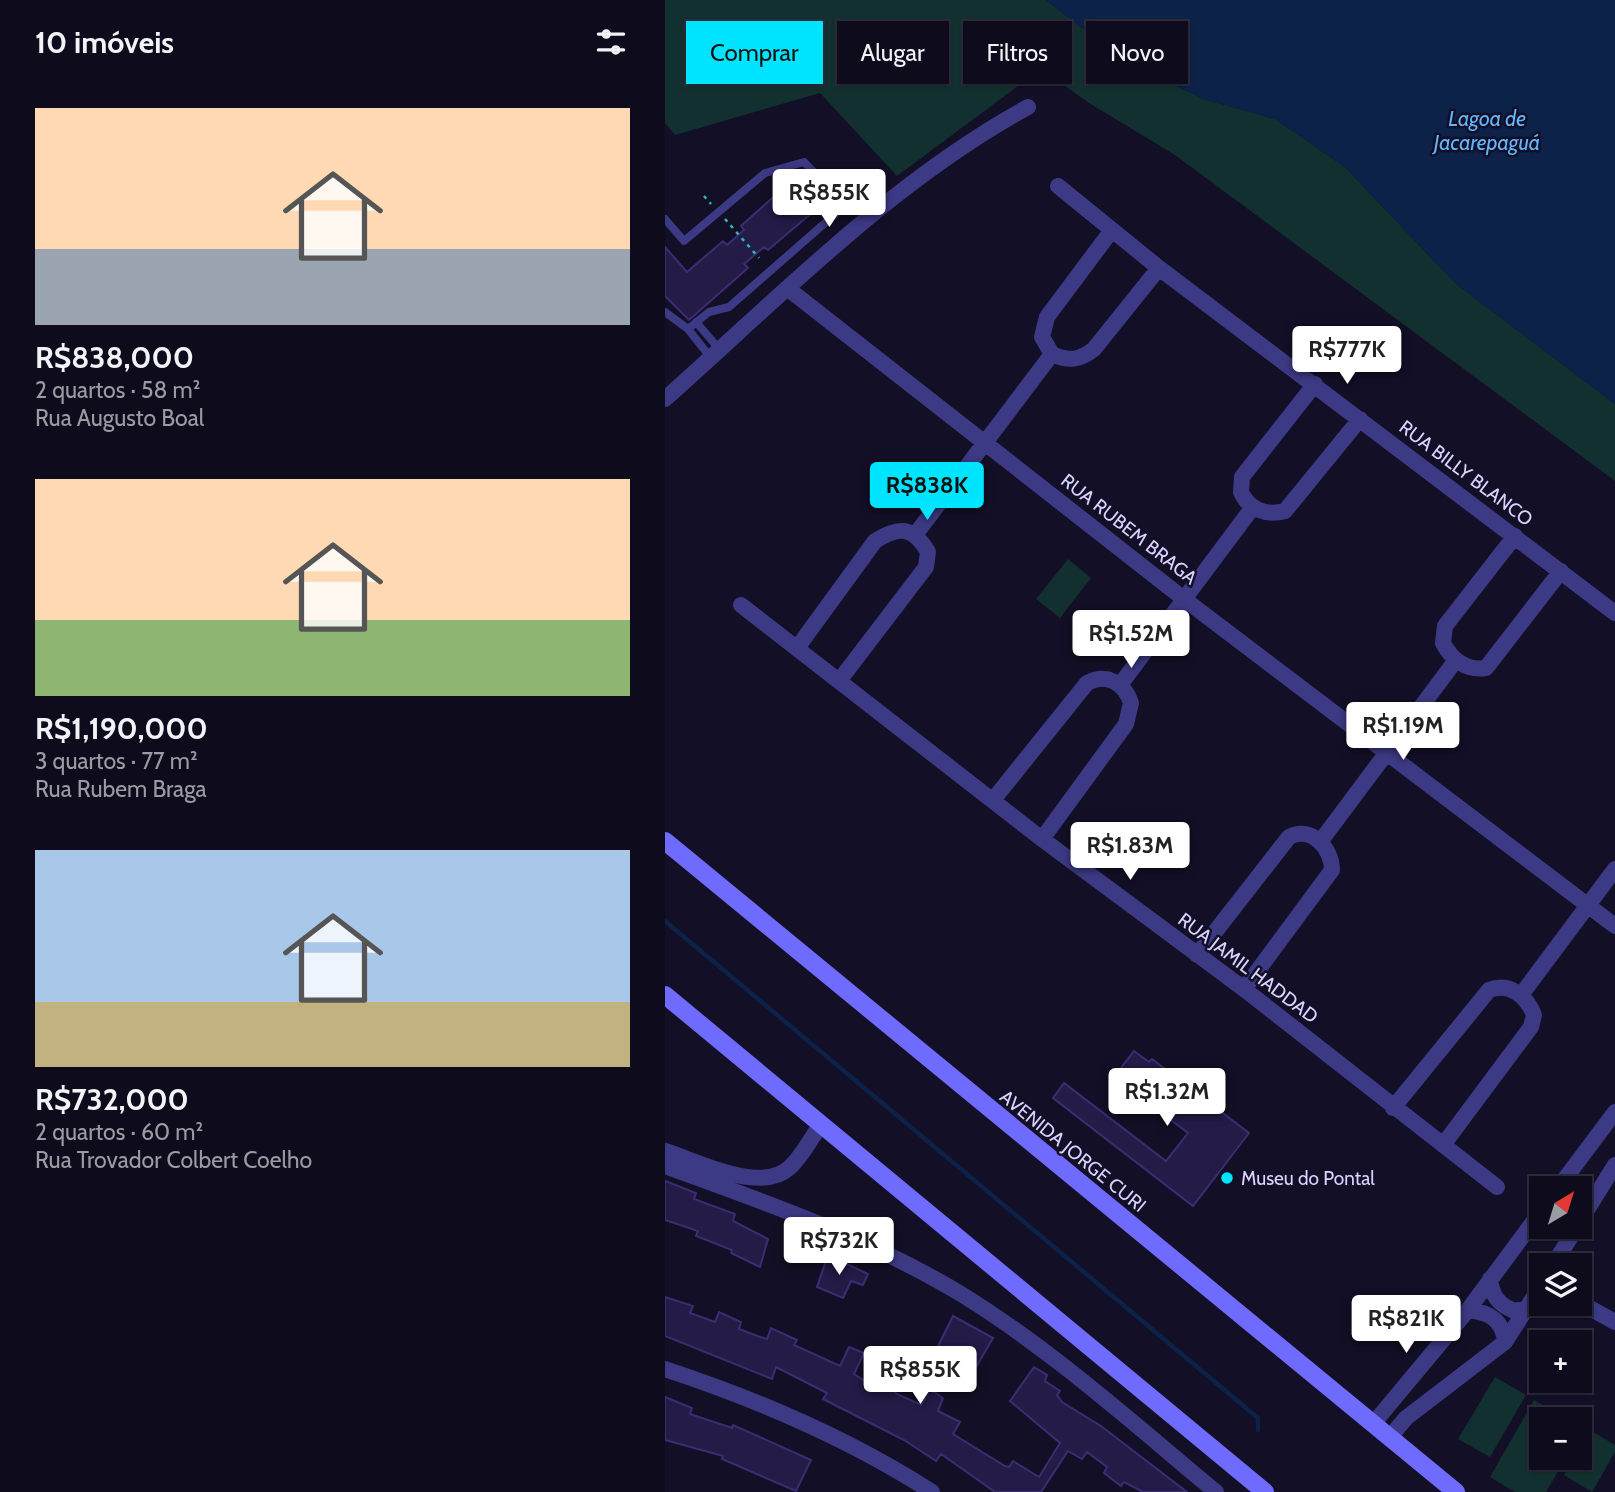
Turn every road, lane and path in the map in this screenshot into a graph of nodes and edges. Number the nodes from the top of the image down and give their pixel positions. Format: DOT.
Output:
graph roads {
  1 [pos="1028,107"];
  2 [pos="1058,186"];
  3 [pos="704,196"];
  4 [pos="719,213"];
  5 [pos="665,219"];
  6 [pos="1112,230"];
  7 [pos="759,258"];
  8 [pos="1160,268"];
  9 [pos="787,288"];
  10 [pos="665,312"];
  11 [pos="696,323"];
  12 [pos="688,329"];
  13 [pos="715,354"];
  14 [pos="1052,354"];
  15 [pos="1315,384"];
  16 [pos="665,399"];
  17 [pos="1360,419"];
  18 [pos="984,444"];
  19 [pos="1253,507"];
  20 [pos="915,535"];
  21 [pos="1515,536"];
  22 [pos="1560,571"];
  23 [pos="1184,599"];
  24 [pos="741,605"];
  25 [pos="1615,613"];
  26 [pos="797,648"];
  27 [pos="1456,660"];
  28 [pos="839,681"];
  29 [pos="1120,685"];
  30 [pos="1386,753"];
  31 [pos="993,800"];
  32 [pos="1042,839"];
  33 [pos="665,841"];
  34 [pos="1320,842"];
  35 [pos="1615,869"];
  36 [pos="1588,906"];
  37 [pos="1615,926"];
  38 [pos="1197,955"];
  39 [pos="1244,989"];
  40 [pos="665,995"];
  41 [pos="1521,995"];
  42 [pos="1393,1108"];
  43 [pos="1615,1112"];
  44 [pos="821,1125"];
  45 [pos="1443,1145"];
  46 [pos="665,1151"];
  47 [pos="1615,1165"];
  48 [pos="665,1166"];
  49 [pos="1567,1176"];
  50 [pos="1497,1186"];
  51 [pos="1593,1201"];
  52 [pos="1529,1227"];
  53 [pos="1490,1279"];
  54 [pos="1529,1305"];
  55 [pos="1527,1308"];
  56 [pos="1592,1309"];
  57 [pos="1468,1310"];
  58 [pos="1615,1322"];
  59 [pos="1505,1342"];
  60 [pos="665,1369"];
  61 [pos="1373,1424"];
  62 [pos="1390,1437"];
  63 [pos="932,1492"];
  64 [pos="1216,1492"];
  65 [pos="1265,1492"];
  66 [pos="1456,1492"];
  1 -- 9 [label="street"];
  2 -- 6 [label="street, RUA BILLY BLANCO"];
  3 -- 4 [label="path"];
  4 -- 5 [label="lane"];
  4 -- 7 [label="path"];
  4 -- 11 [label="lane"];
  6 -- 8 [label="street, RUA BILLY BLANCO"];
  6 -- 14 [label="street"];
  8 -- 14 [label="street"];
  8 -- 15 [label="street, RUA BILLY BLANCO"];
  9 -- 13 [label="street"];
  9 -- 18 [label="street, RUA RUBEM BRAGA"];
  10 -- 12 [label="lane"];
  11 -- 12 [label="lane"];
  11 -- 13 [label="lane"];
  12 -- 13 [label="lane"];
  13 -- 16 [label="street"];
  14 -- 18 [label="street"];
  15 -- 17 [label="street, RUA BILLY BLANCO"];
  15 -- 19 [label="street"];
  17 -- 19 [label="street"];
  17 -- 21 [label="street, RUA BILLY BLANCO"];
  18 -- 20 [label="street"];
  18 -- 23 [label="street, RUA RUBEM BRAGA"];
  19 -- 23 [label="street"];
  20 -- 26 [label="street"];
  20 -- 28 [label="street"];
  21 -- 22 [label="street, RUA BILLY BLANCO"];
  21 -- 27 [label="street"];
  22 -- 25 [label="street, RUA BILLY BLANCO"];
  22 -- 27 [label="street"];
  23 -- 29 [label="street"];
  23 -- 30 [label="street, RUA RUBEM BRAGA"];
  24 -- 26 [label="street, RUA JAMIL HADDAD"];
  26 -- 28 [label="street, RUA JAMIL HADDAD"];
  27 -- 30 [label="street"];
  28 -- 31 [label="street, RUA JAMIL HADDAD"];
  29 -- 31 [label="street"];
  29 -- 32 [label="street"];
  30 -- 34 [label="street"];
  30 -- 36 [label="street, RUA RUBEM BRAGA"];
  31 -- 32 [label="street, RUA JAMIL HADDAD"];
  32 -- 38 [label="street, RUA JAMIL HADDAD"];
  33 -- 61 [label="street, AVENIDA JORGE CURI"];
  34 -- 38 [label="street"];
  34 -- 39 [label="street"];
  35 -- 36 [label="street"];
  36 -- 37 [label="street, RUA RUBEM BRAGA"];
  36 -- 41 [label="street"];
  38 -- 39 [label="street, RUA JAMIL HADDAD"];
  39 -- 42 [label="street, RUA JAMIL HADDAD"];
  40 -- 44 [label="street"];
  41 -- 42 [label="street"];
  41 -- 45 [label="street"];
  42 -- 45 [label="street, RUA JAMIL HADDAD"];
  43 -- 49 [label="street"];
  44 -- 46 [label="street"];
  44 -- 65 [label="street"];
  45 -- 50 [label="street, RUA JAMIL HADDAD"];
  47 -- 51 [label="street"];
  48 -- 64 [label="street"];
  52 -- 53 [label="street"];
  53 -- 55 [label="street"];
  53 -- 57 [label="street"];
  54 -- 55 [label="street"];
  55 -- 59 [label="street"];
  56 -- 58 [label="street"];
  57 -- 59 [label="street"];
  57 -- 61 [label="street"];
  59 -- 62 [label="street"];
  60 -- 63 [label="street"];
  61 -- 62 [label="street, AVENIDA JORGE CURI"];
  62 -- 66 [label="street, AVENIDA JORGE CURI"];
}
